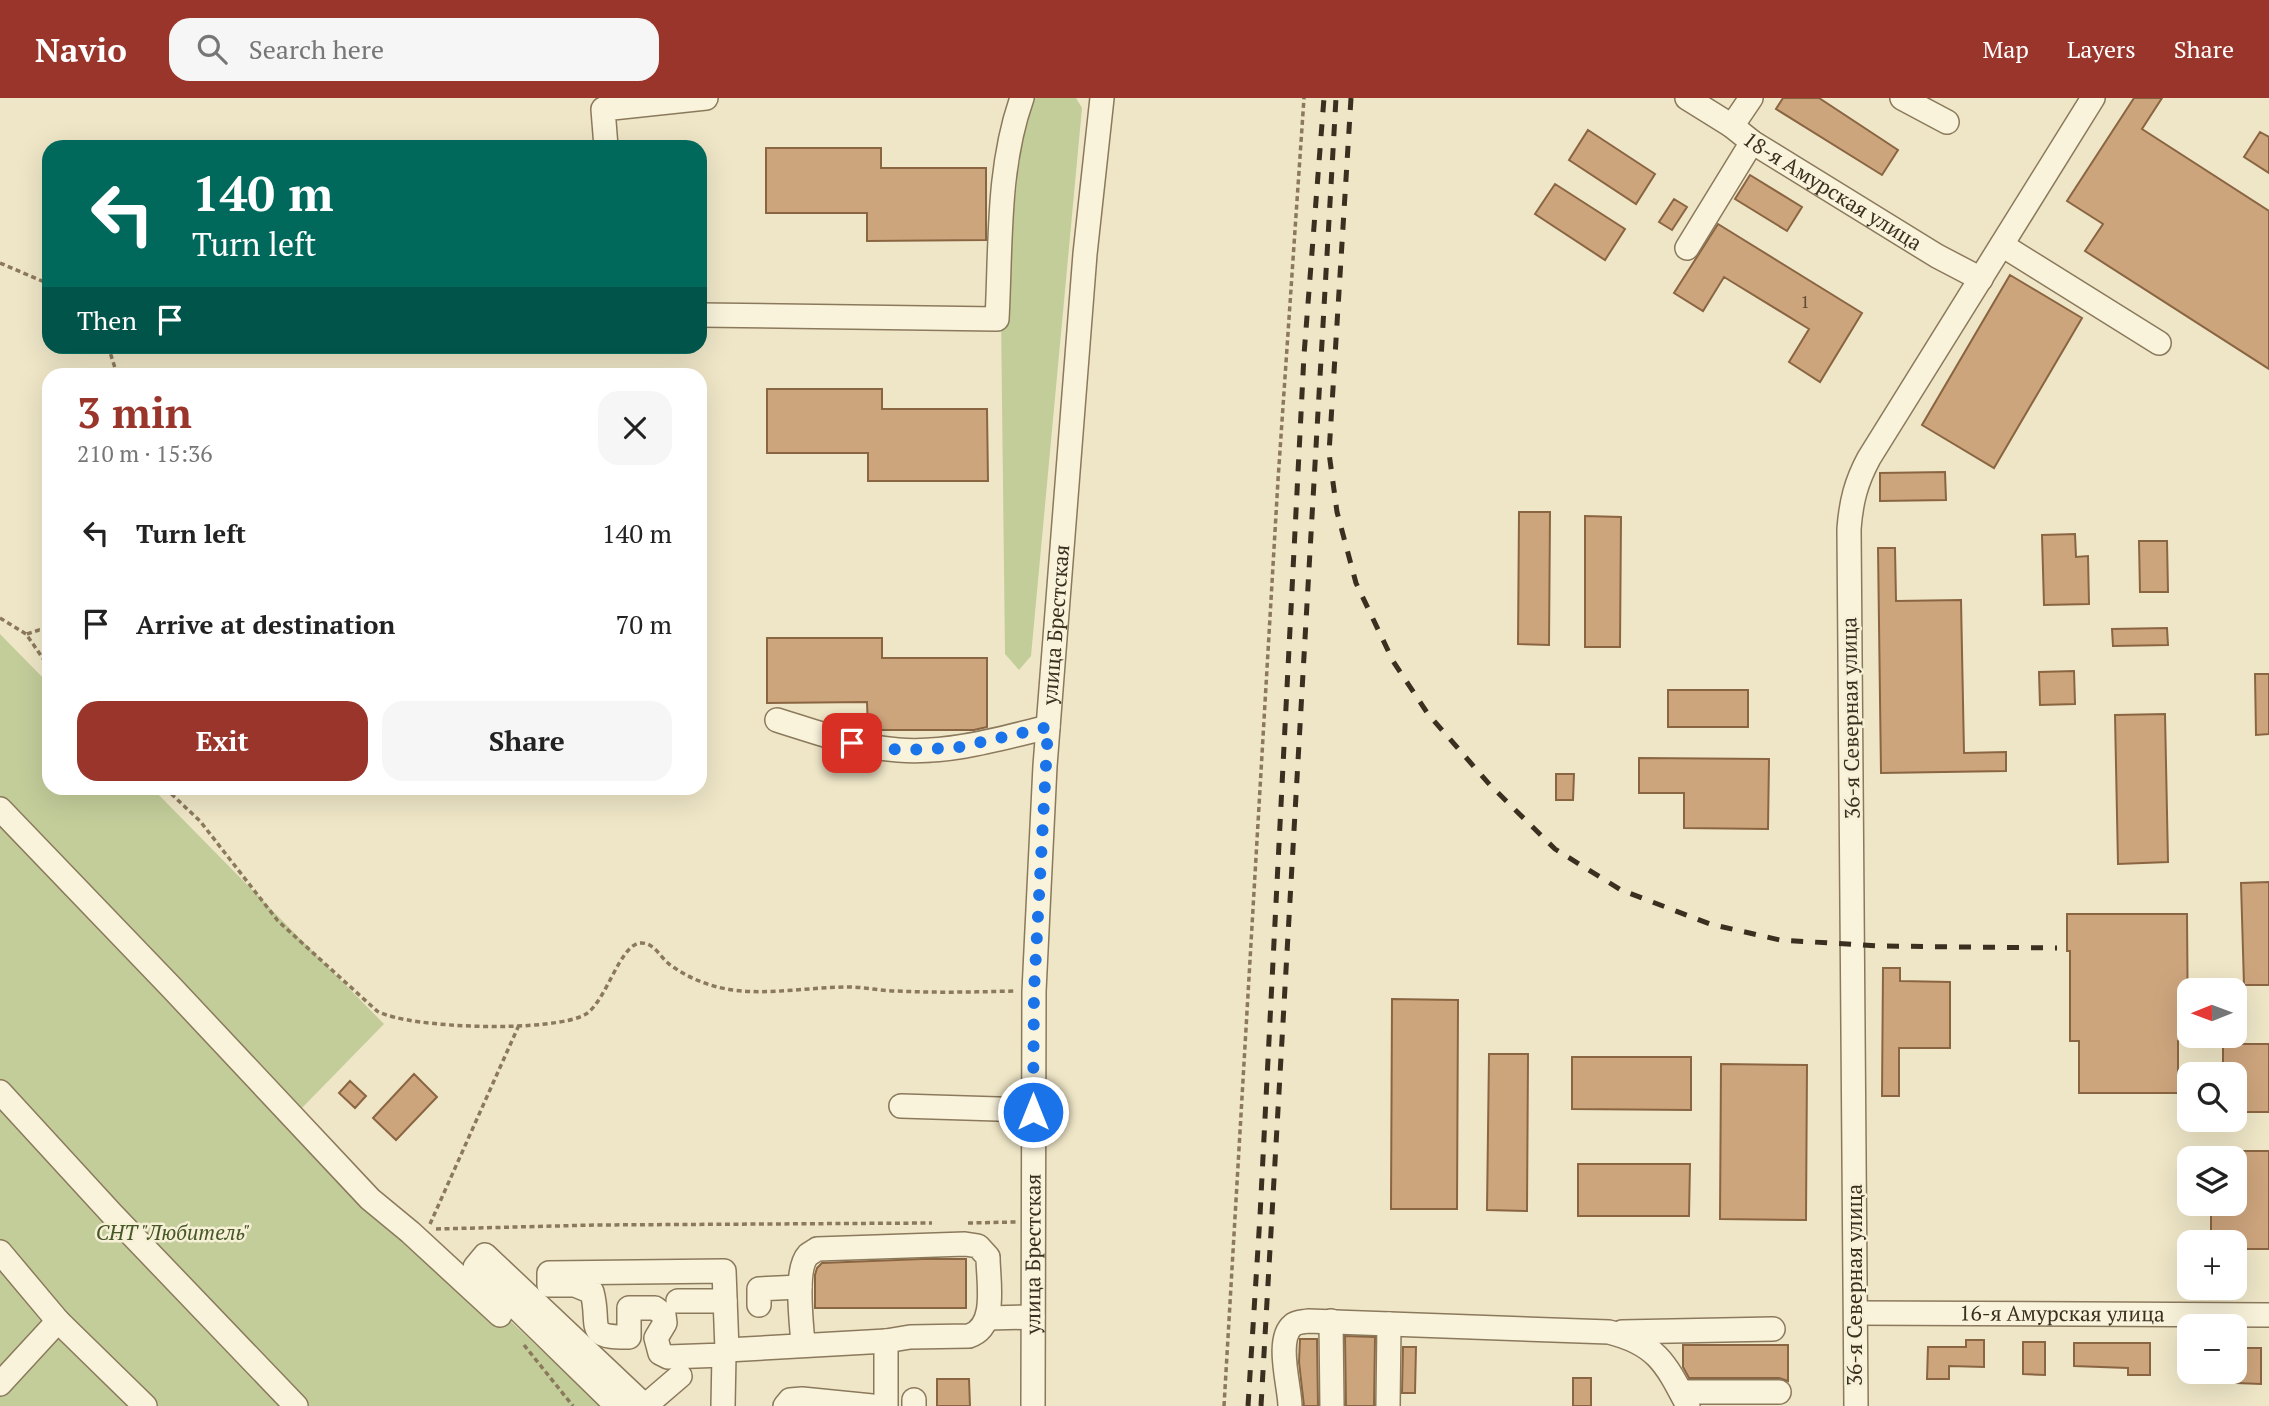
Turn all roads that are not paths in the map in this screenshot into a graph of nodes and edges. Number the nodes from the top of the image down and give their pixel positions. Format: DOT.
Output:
graph roads {
  1 [pos="706,98"];
  2 [pos="1022,98"];
  3 [pos="1102,98"];
  4 [pos="1687,98"];
  5 [pos="1751,98"];
  6 [pos="1902,98"];
  7 [pos="2093,98"];
  8 [pos="1947,122"];
  9 [pos="1732,126"];
  10 [pos="605,140"];
  11 [pos="1752,142"];
  12 [pos="2002,245"];
  13 [pos="1687,248"];
  14 [pos="1980,279"];
  15 [pos="707,315"];
  16 [pos="2159,343"];
  17 [pos="777,720"];
  18 [pos="1048,727"];
  19 [pos="0,810"];
  20 [pos="0,1092"];
  21 [pos="901,1106"];
  22 [pos="1033,1112"];
  23 [pos="0,1252"];
  24 [pos="800,1287"];
  25 [pos="686,1295"];
  26 [pos="725,1301"];
  27 [pos="759,1305"];
  28 [pos="1856,1313"];
  29 [pos="500,1315"];
  30 [pos="2269,1315"];
  31 [pos="988,1318"];
  32 [pos="1032,1318"];
  33 [pos="58,1321"];
  34 [pos="1331,1321"];
  35 [pos="1389,1324"];
  36 [pos="1773,1329"];
  37 [pos="1680,1331"];
  38 [pos="1609,1332"];
  39 [pos="886,1341"];
  40 [pos="803,1345"];
  41 [pos="725,1352"];
  42 [pos="671,1378"];
  43 [pos="0,1384"];
  44 [pos="1680,1391"];
  45 [pos="1779,1392"];
  46 [pos="821,1403"];
  47 [pos="642,1405"];
  48 [pos="145,1406"];
  49 [pos="296,1406"];
  50 [pos="617,1406"];
  51 [pos="723,1406"];
  52 [pos="785,1406"];
  53 [pos="872,1406"];
  54 [pos="887,1406"];
  55 [pos="1033,1406"];
  56 [pos="1290,1406"];
  57 [pos="1332,1406"];
  58 [pos="1388,1406"];
  59 [pos="1856,1406"];
  1 -- 10 [label="street"];
  2 -- 15 [label="street"];
  3 -- 18 [label="street, улица Брестская"];
  4 -- 9 [label="street, 18-я Амурская улица"];
  5 -- 9 [label="street"];
  6 -- 8 [label="street"];
  7 -- 12 [label="street, 36-я Северная улица"];
  9 -- 11 [label="street, 18-я Амурская улица"];
  11 -- 13 [label="street"];
  11 -- 14 [label="street, 18-я Амурская улица"];
  12 -- 14 [label="street, 36-я Северная улица"];
  12 -- 16 [label="street"];
  14 -- 28 [label="street, 36-я Северная улица"];
  17 -- 18 [label="street"];
  18 -- 22 [label="street, улица Брестская"];
  19 -- 29 [label="street"];
  20 -- 49 [label="street"];
  21 -- 22 [label="street"];
  22 -- 32 [label="street, улица Брестская"];
  23 -- 33 [label="street"];
  24 -- 27 [label="street"];
  24 -- 31 [label="street"];
  24 -- 40 [label="street"];
  25 -- 26 [label="street"];
  26 -- 41 [label="street"];
  26 -- 41 [label="street"];
  28 -- 30 [label="street, 16-я Амурская улица"];
  28 -- 59 [label="street, 36-я Северная улица"];
  31 -- 32 [label="street"];
  31 -- 39 [label="street"];
  32 -- 55 [label="street, улица Брестская"];
  33 -- 43 [label="street"];
  33 -- 48 [label="street"];
  34 -- 35 [label="street"];
  34 -- 56 [label="street"];
  34 -- 57 [label="street"];
  35 -- 38 [label="street"];
  35 -- 58 [label="street"];
  36 -- 37 [label="street"];
  37 -- 38 [label="street"];
  37 -- 44 [label="street"];
  38 -- 44 [label="street"];
  39 -- 40 [label="street"];
  39 -- 54 [label="street"];
  40 -- 41 [label="street"];
  41 -- 51 [label="street"];
  42 -- 47 [label="street"];
  44 -- 45 [label="street"];
  46 -- 52 [label="street"];
  46 -- 53 [label="street"];
  47 -- 50 [label="street"];
}
